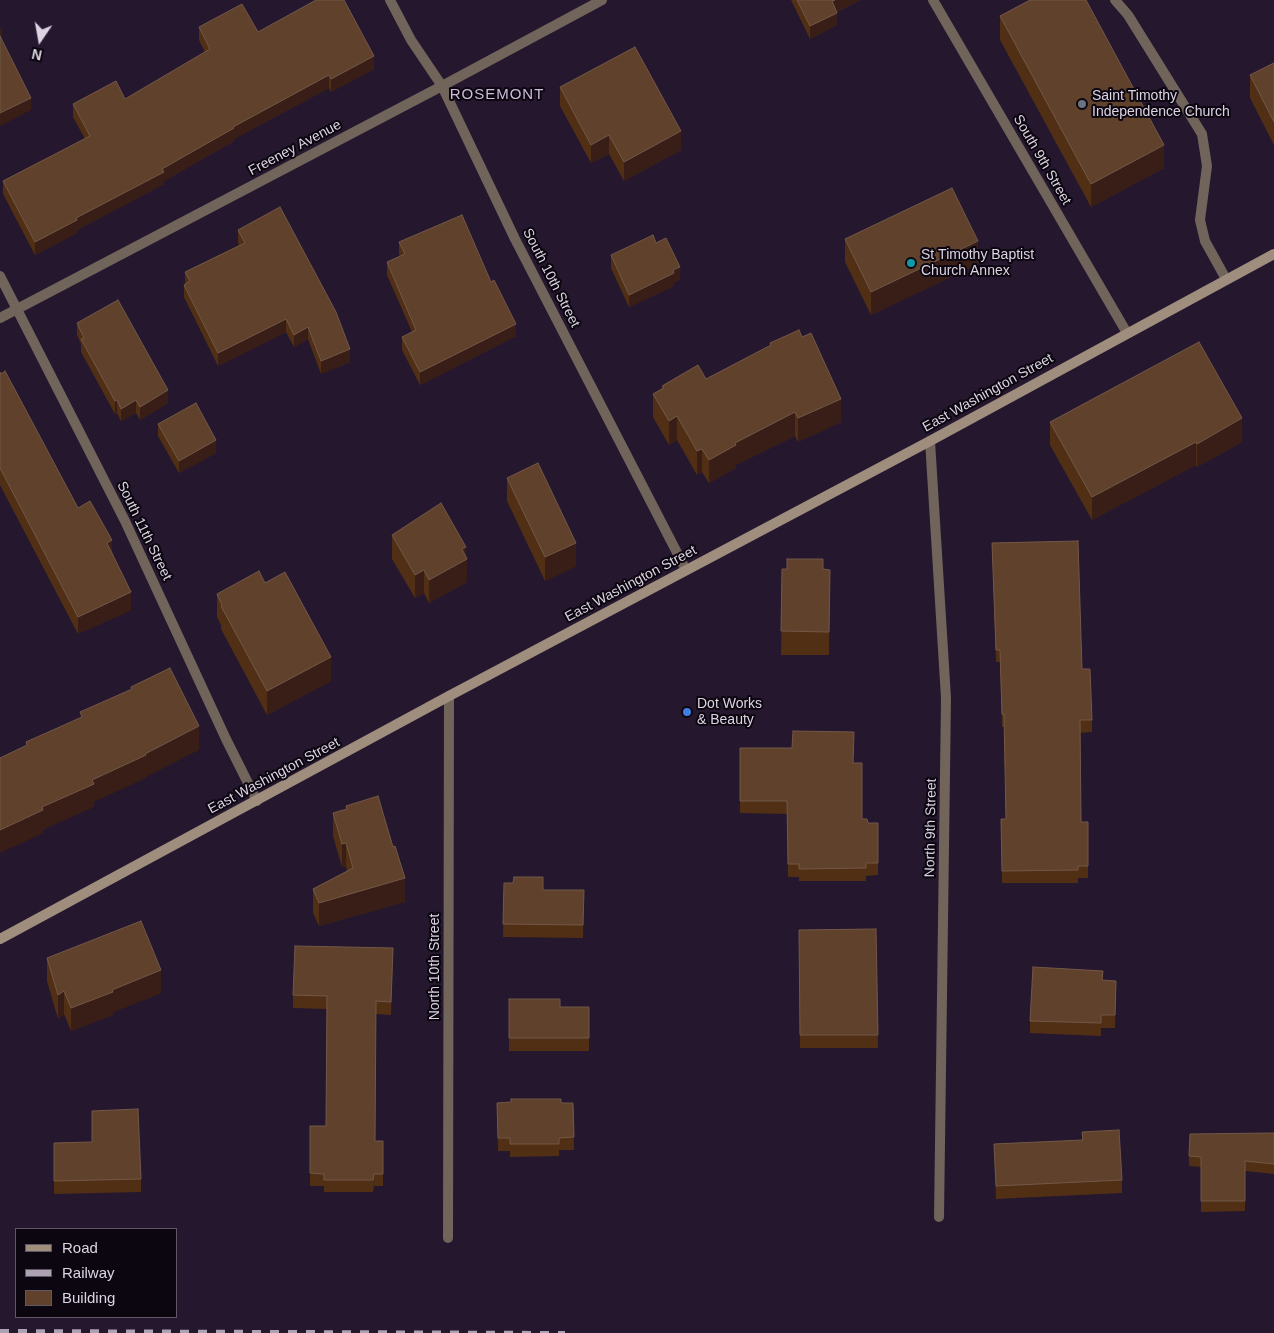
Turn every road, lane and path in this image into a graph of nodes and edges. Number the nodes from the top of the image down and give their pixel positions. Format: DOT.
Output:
graph roads {
  1 [pos="390,0"];
  2 [pos="602,0"];
  3 [pos="933,0"];
  4 [pos="1115,0"];
  5 [pos="442,86"];
  6 [pos="1274,254"];
  7 [pos="0,276"];
  8 [pos="1226,279"];
  9 [pos="17,309"];
  10 [pos="0,318"];
  11 [pos="1127,333"];
  12 [pos="930,441"];
  13 [pos="686,570"];
  14 [pos="449,696"];
  15 [pos="257,801"];
  16 [pos="0,939"];
  17 [pos="939,1217"];
  18 [pos="448,1238"];
  1 -- 5 [label="street, South 10th Street"];
  2 -- 5 [label="street, Freeney Avenue"];
  3 -- 11 [label="street, South 9th Street"];
  4 -- 8 [label="street"];
  5 -- 9 [label="street, Freeney Avenue"];
  5 -- 13 [label="street, South 10th Street"];
  6 -- 8 [label="main road, East Washington Street"];
  7 -- 9 [label="street, South 11th Street"];
  8 -- 11 [label="main road, East Washington Street"];
  9 -- 10 [label="street, Freeney Avenue"];
  9 -- 15 [label="street, South 11th Street"];
  11 -- 12 [label="main road, East Washington Street"];
  12 -- 13 [label="main road, East Washington Street"];
  12 -- 17 [label="street, North 9th Street"];
  13 -- 14 [label="main road, East Washington Street"];
  14 -- 15 [label="main road, East Washington Street"];
  14 -- 18 [label="street, North 10th Street"];
  15 -- 16 [label="main road, East Washington Street"];
}
